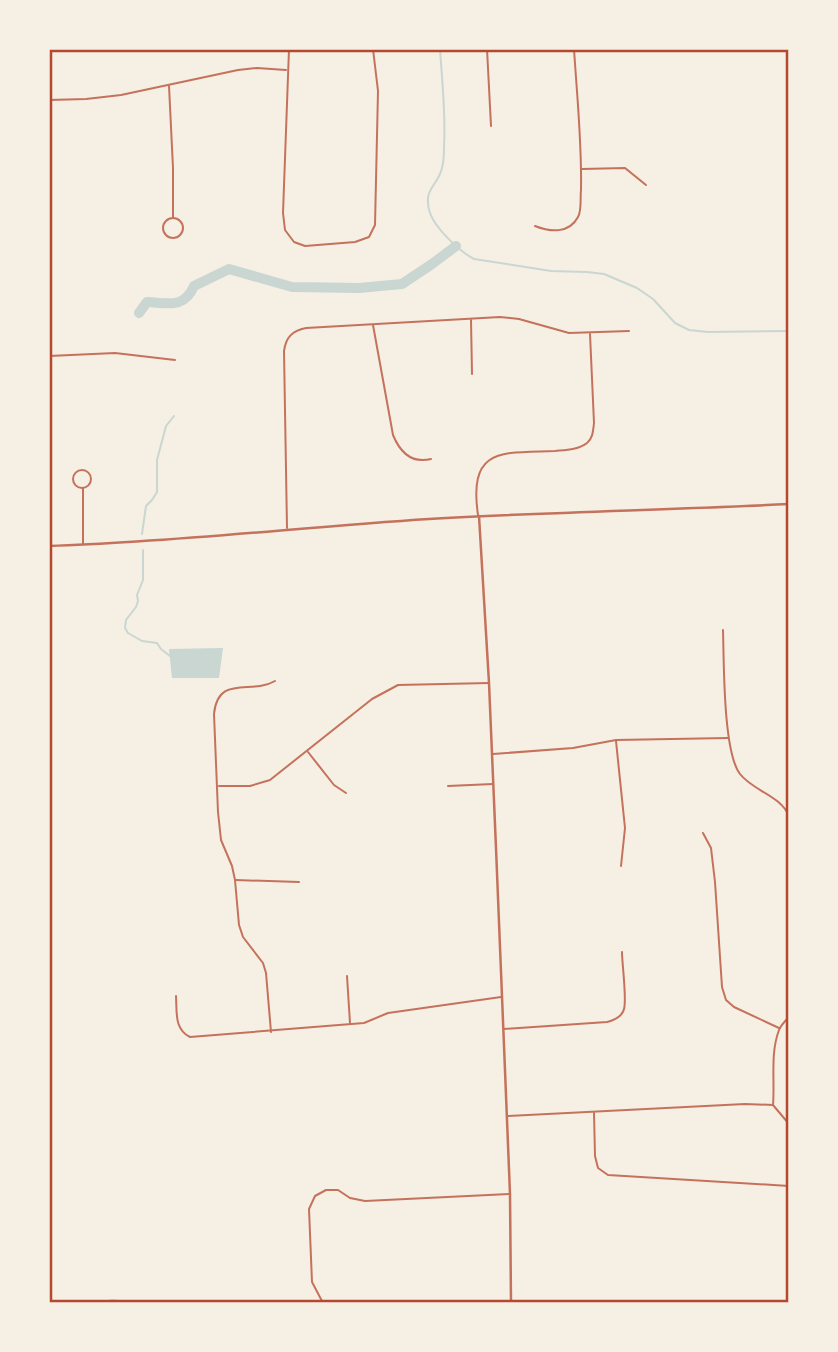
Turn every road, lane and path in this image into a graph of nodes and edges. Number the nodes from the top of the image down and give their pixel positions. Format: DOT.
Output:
graph roads {
  1 [pos="289,49"];
  2 [pos="373,49"];
  3 [pos="487,49"];
  4 [pos="574,49"];
  5 [pos="288,70"];
  6 [pos="169,85"];
  7 [pos="49,100"];
  8 [pos="491,126"];
  9 [pos="581,169"];
  10 [pos="646,185"];
  11 [pos="173,218"];
  12 [pos="535,226"];
  13 [pos="471,319"];
  14 [pos="373,324"];
  15 [pos="629,331"];
  16 [pos="590,333"];
  17 [pos="49,356"];
  18 [pos="175,360"];
  19 [pos="472,374"];
  20 [pos="431,459"];
  21 [pos="83,488"];
  22 [pos="789,504"];
  23 [pos="479,516"];
  24 [pos="287,529"];
  25 [pos="83,545"];
  26 [pos="49,546"];
  27 [pos="723,630"];
  28 [pos="275,681"];
  29 [pos="489,683"];
  30 [pos="728,738"];
  31 [pos="616,740"];
  32 [pos="307,751"];
  33 [pos="492,754"];
  34 [pos="494,783"];
  35 [pos="218,786"];
  36 [pos="448,786"];
  37 [pos="346,793"];
  38 [pos="788,810"];
  39 [pos="789,816"];
  40 [pos="703,833"];
  41 [pos="621,866"];
  42 [pos="235,880"];
  43 [pos="299,882"];
  44 [pos="622,952"];
  45 [pos="347,976"];
  46 [pos="176,996"];
  47 [pos="502,996"];
  48 [pos="789,1017"];
  49 [pos="350,1024"];
  50 [pos="779,1028"];
  51 [pos="502,1029"];
  52 [pos="271,1032"];
  53 [pos="773,1105"];
  54 [pos="593,1112"];
  55 [pos="506,1116"];
  56 [pos="789,1124"];
  57 [pos="789,1186"];
  58 [pos="510,1194"];
  59 [pos="323,1303"];
  60 [pos="511,1303"];
  1 -- 5 [label="street"];
  2 -- 5 [label="street"];
  3 -- 8 [label="street"];
  4 -- 9 [label="street"];
  5 -- 6 [label="street"];
  6 -- 7 [label="street"];
  6 -- 11 [label="street"];
  9 -- 10 [label="street"];
  9 -- 12 [label="street"];
  11 -- 11 [label="street"];
  13 -- 14 [label="street"];
  13 -- 16 [label="street"];
  13 -- 19 [label="street"];
  14 -- 20 [label="street"];
  14 -- 24 [label="street"];
  15 -- 16 [label="street"];
  16 -- 23 [label="street"];
  17 -- 18 [label="street"];
  21 -- 21 [label="street"];
  21 -- 25 [label="street"];
  22 -- 23 [label="street"];
  23 -- 24 [label="street"];
  23 -- 29 [label="street"];
  24 -- 25 [label="street"];
  25 -- 26 [label="street"];
  27 -- 30 [label="street"];
  28 -- 35 [label="street"];
  29 -- 32 [label="street"];
  29 -- 33 [label="street"];
  30 -- 31 [label="street"];
  30 -- 38 [label="street"];
  31 -- 33 [label="street"];
  31 -- 41 [label="street"];
  32 -- 35 [label="street"];
  32 -- 37 [label="street"];
  33 -- 34 [label="street"];
  34 -- 36 [label="street"];
  34 -- 47 [label="street"];
  35 -- 42 [label="street"];
  38 -- 39 [label="street"];
  40 -- 50 [label="street"];
  42 -- 43 [label="street"];
  42 -- 52 [label="street"];
  44 -- 51 [label="street"];
  45 -- 49 [label="street"];
  46 -- 52 [label="street"];
  47 -- 49 [label="street"];
  47 -- 51 [label="street"];
  48 -- 50 [label="street"];
  49 -- 52 [label="street"];
  50 -- 53 [label="street"];
  51 -- 55 [label="street"];
  53 -- 54 [label="street"];
  53 -- 56 [label="street"];
  54 -- 55 [label="street"];
  54 -- 57 [label="street"];
  55 -- 58 [label="street"];
  58 -- 59 [label="street"];
  58 -- 60 [label="street"];
}
